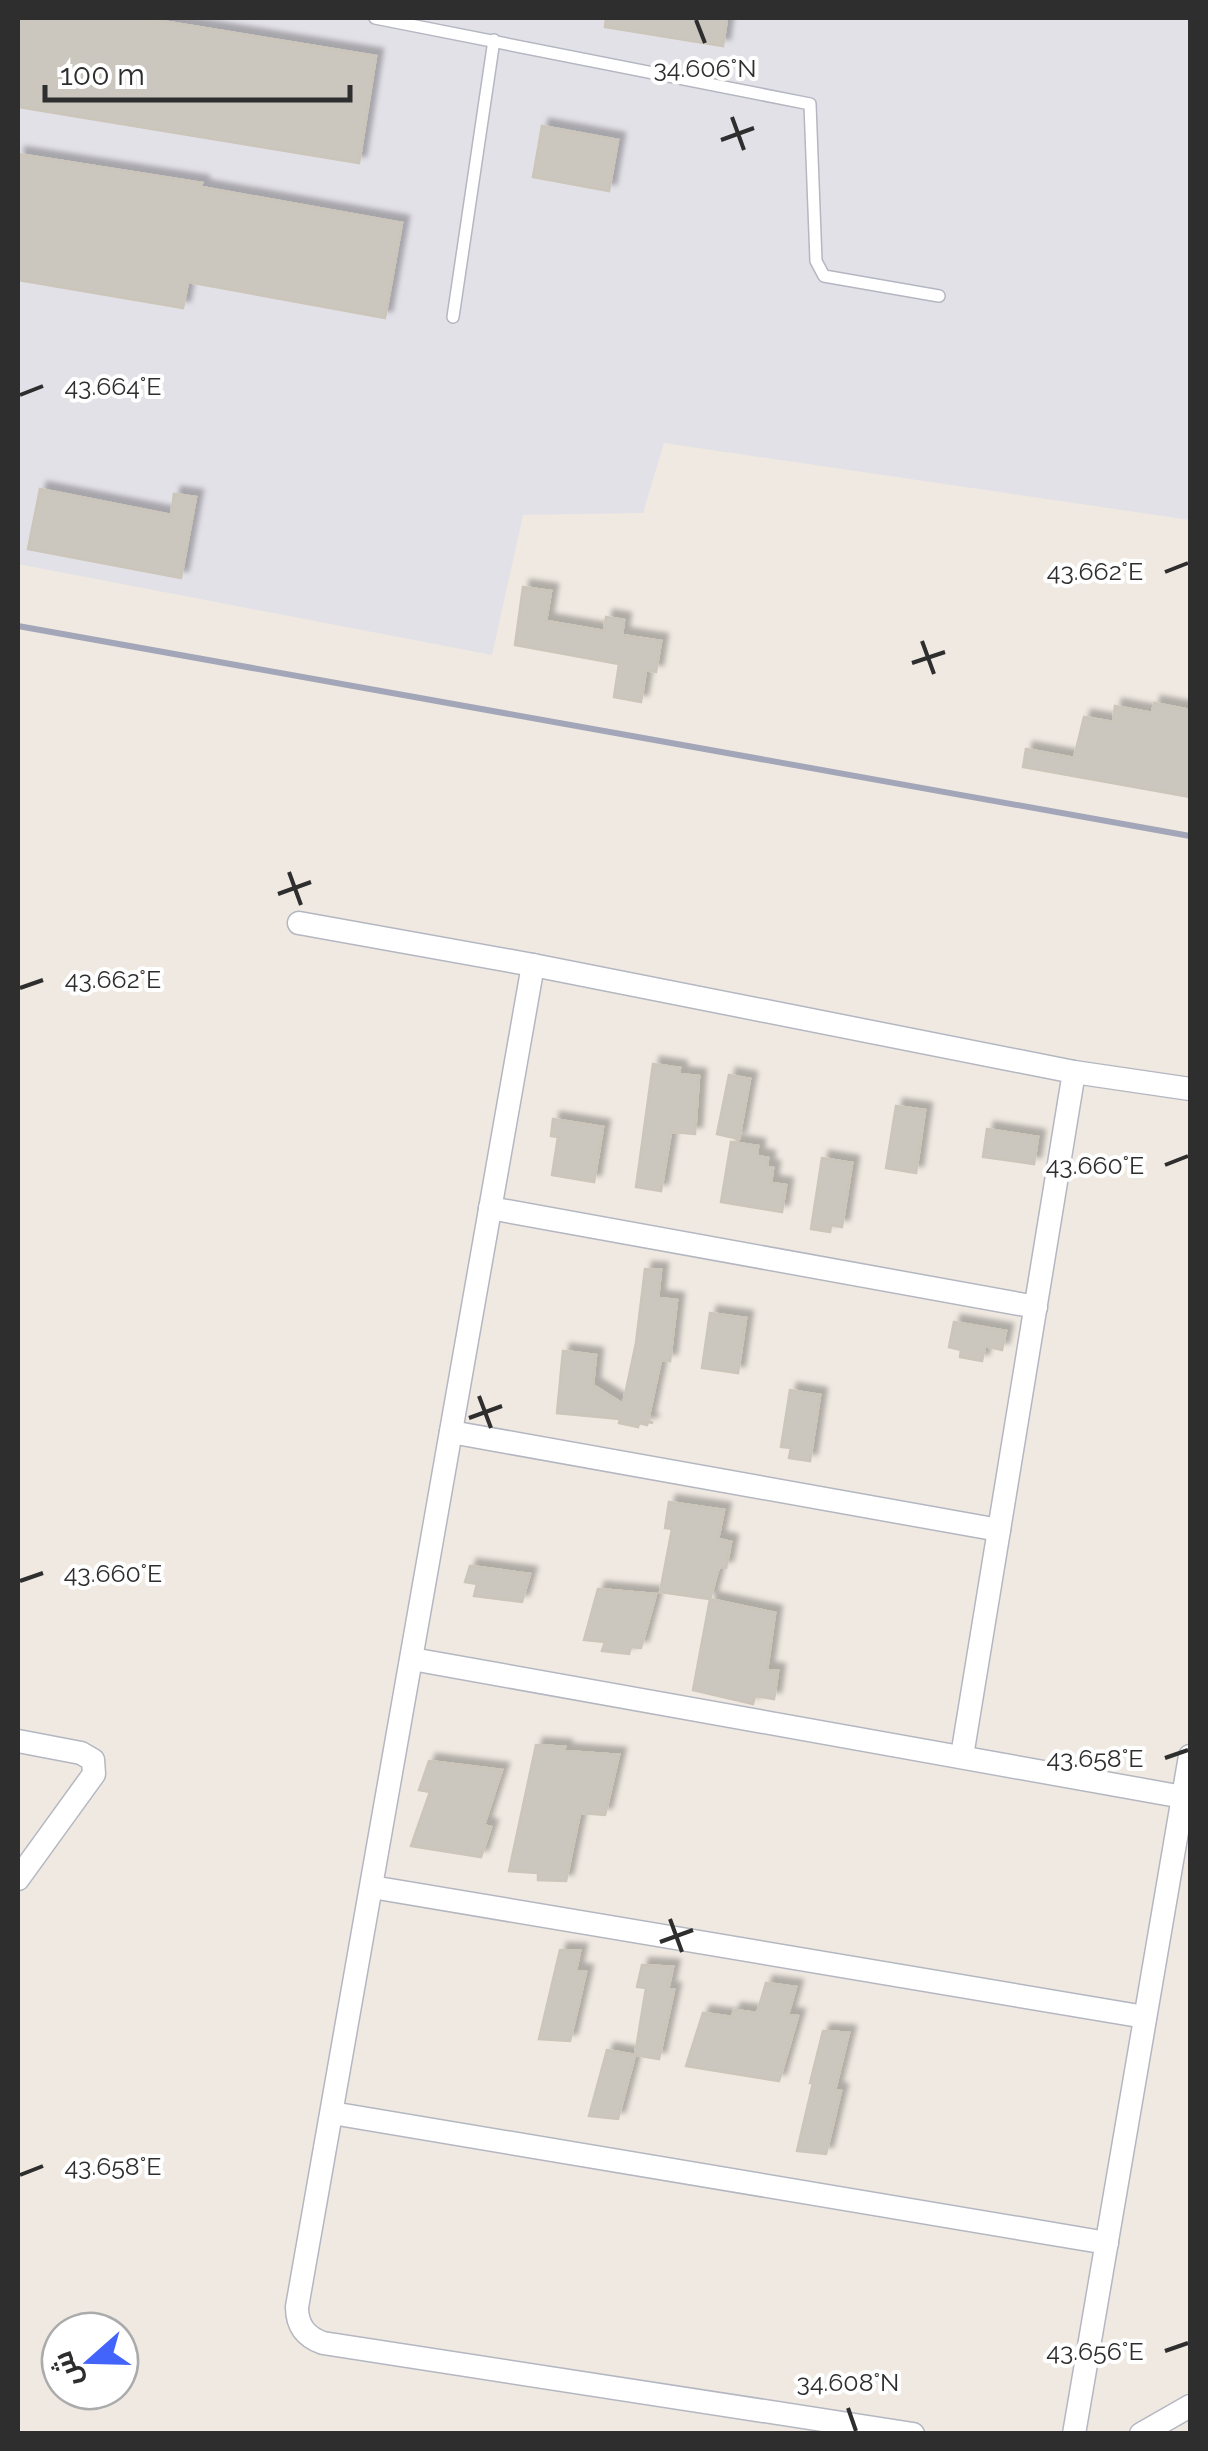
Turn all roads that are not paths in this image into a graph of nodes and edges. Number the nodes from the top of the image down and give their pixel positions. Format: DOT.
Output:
graph roads {
  1 [pos="376,18"];
  2 [pos="494,40"];
  3 [pos="938,296"];
  4 [pos="454,316"];
  5 [pos="299,923"];
  6 [pos="533,965"];
  7 [pos="1074,1072"];
  8 [pos="1190,1089"];
  9 [pos="490,1208"];
  10 [pos="1036,1307"];
  11 [pos="451,1432"];
  12 [pos="1000,1530"];
  13 [pos="412,1659"];
  14 [pos="18,1741"];
  15 [pos="962,1756"];
  16 [pos="1190,1756"];
  17 [pos="1184,1797"];
  18 [pos="18,1879"];
  19 [pos="372,1886"];
  20 [pos="1145,2017"];
  21 [pos="332,2113"];
  22 [pos="1107,2243"];
  23 [pos="1190,2406"];
  24 [pos="913,2434"];
  25 [pos="1074,2434"];
  26 [pos="1141,2434"];
  1 -- 2 [label="lane"];
  2 -- 3 [label="lane"];
  2 -- 4 [label="lane"];
  5 -- 6 [label="street"];
  6 -- 7 [label="street"];
  6 -- 9 [label="street"];
  7 -- 8 [label="street"];
  7 -- 10 [label="street"];
  9 -- 10 [label="street"];
  9 -- 11 [label="street"];
  10 -- 12 [label="street"];
  11 -- 12 [label="street"];
  11 -- 13 [label="street"];
  12 -- 15 [label="street"];
  13 -- 15 [label="street"];
  13 -- 19 [label="street"];
  14 -- 18 [label="street"];
  15 -- 17 [label="street"];
  16 -- 17 [label="street"];
  17 -- 20 [label="street"];
  19 -- 20 [label="street"];
  19 -- 21 [label="street"];
  20 -- 22 [label="street"];
  21 -- 22 [label="street"];
  21 -- 24 [label="street"];
  22 -- 25 [label="street"];
  23 -- 26 [label="street"];
}
